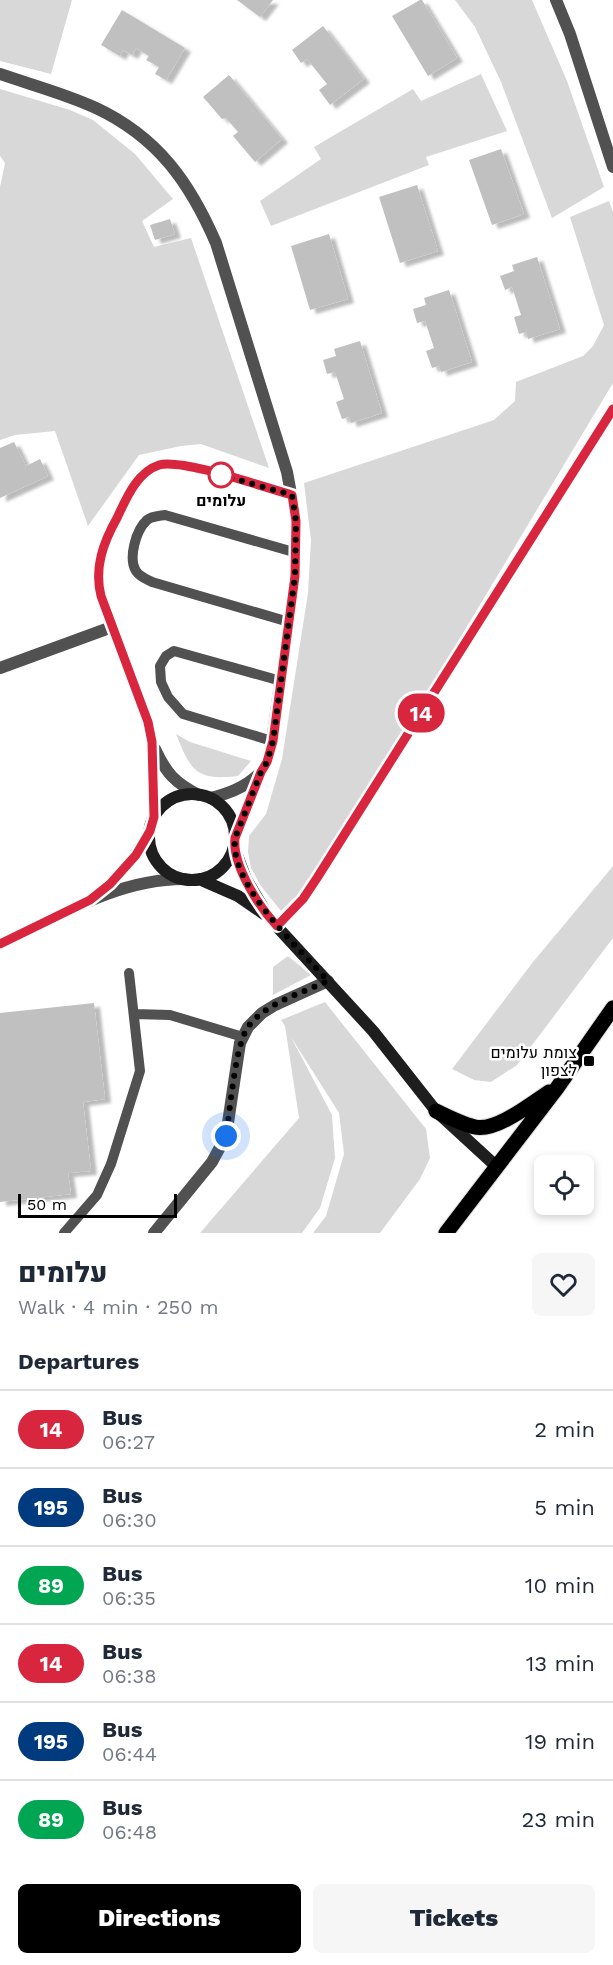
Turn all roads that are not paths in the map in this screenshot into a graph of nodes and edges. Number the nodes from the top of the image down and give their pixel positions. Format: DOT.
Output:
graph roads {
  1 [pos="556,0"];
  2 [pos="0,74"];
  3 [pos="613,167"];
  4 [pos="613,409"];
  5 [pos="292,495"];
  6 [pos="297,553"];
  7 [pos="289,622"];
  8 [pos="112,627"];
  9 [pos="0,668"];
  10 [pos="281,681"];
  11 [pos="273,741"];
  12 [pos="152,742"];
  13 [pos="261,772"];
  14 [pos="205,796"];
  15 [pos="154,817"];
  16 [pos="150,831"];
  17 [pos="235,843"];
  18 [pos="184,879"];
  19 [pos="199,879"];
  20 [pos="90,900"];
  21 [pos="274,922"];
  22 [pos="0,944"];
  23 [pos="129,973"];
  24 [pos="328,981"];
  25 [pos="613,1008"];
  26 [pos="134,1014"];
  27 [pos="243,1037"];
  28 [pos="557,1088"];
  29 [pos="436,1112"];
  30 [pos="497,1167"];
  31 [pos="64,1233"];
  32 [pos="154,1233"];
  33 [pos="446,1233"];
  1 -- 3 [label="street"];
  2 -- 5 [label="street"];
  4 -- 21 [label="street"];
  5 -- 6 [label="street"];
  5 -- 8 [label="street"];
  6 -- 7 [label="street"];
  6 -- 7 [label="lane"];
  7 -- 10 [label="street"];
  8 -- 9 [label="street"];
  8 -- 12 [label="street"];
  10 -- 11 [label="street"];
  10 -- 11 [label="lane"];
  11 -- 13 [label="street"];
  12 -- 14 [label="street"];
  12 -- 15 [label="street"];
  13 -- 14 [label="street"];
  13 -- 17 [label="street"];
  14 -- 15 [label="street"];
  14 -- 17 [label="street"];
  15 -- 16 [label="street"];
  16 -- 18 [label="street"];
  16 -- 20 [label="street"];
  17 -- 19 [label="street"];
  17 -- 21 [label="street"];
  18 -- 19 [label="street"];
  18 -- 20 [label="street"];
  19 -- 21 [label="street"];
  20 -- 22 [label="street"];
  21 -- 24 [label="street"];
  23 -- 26 [label="lane"];
  24 -- 27 [label="street"];
  24 -- 29 [label="street"];
  25 -- 28 [label="main road"];
  26 -- 27 [label="lane"];
  26 -- 31 [label="lane"];
  27 -- 32 [label="street"];
  28 -- 29 [label="main road"];
  28 -- 30 [label="main road"];
  29 -- 30 [label="street"];
  30 -- 33 [label="main road"];
}
